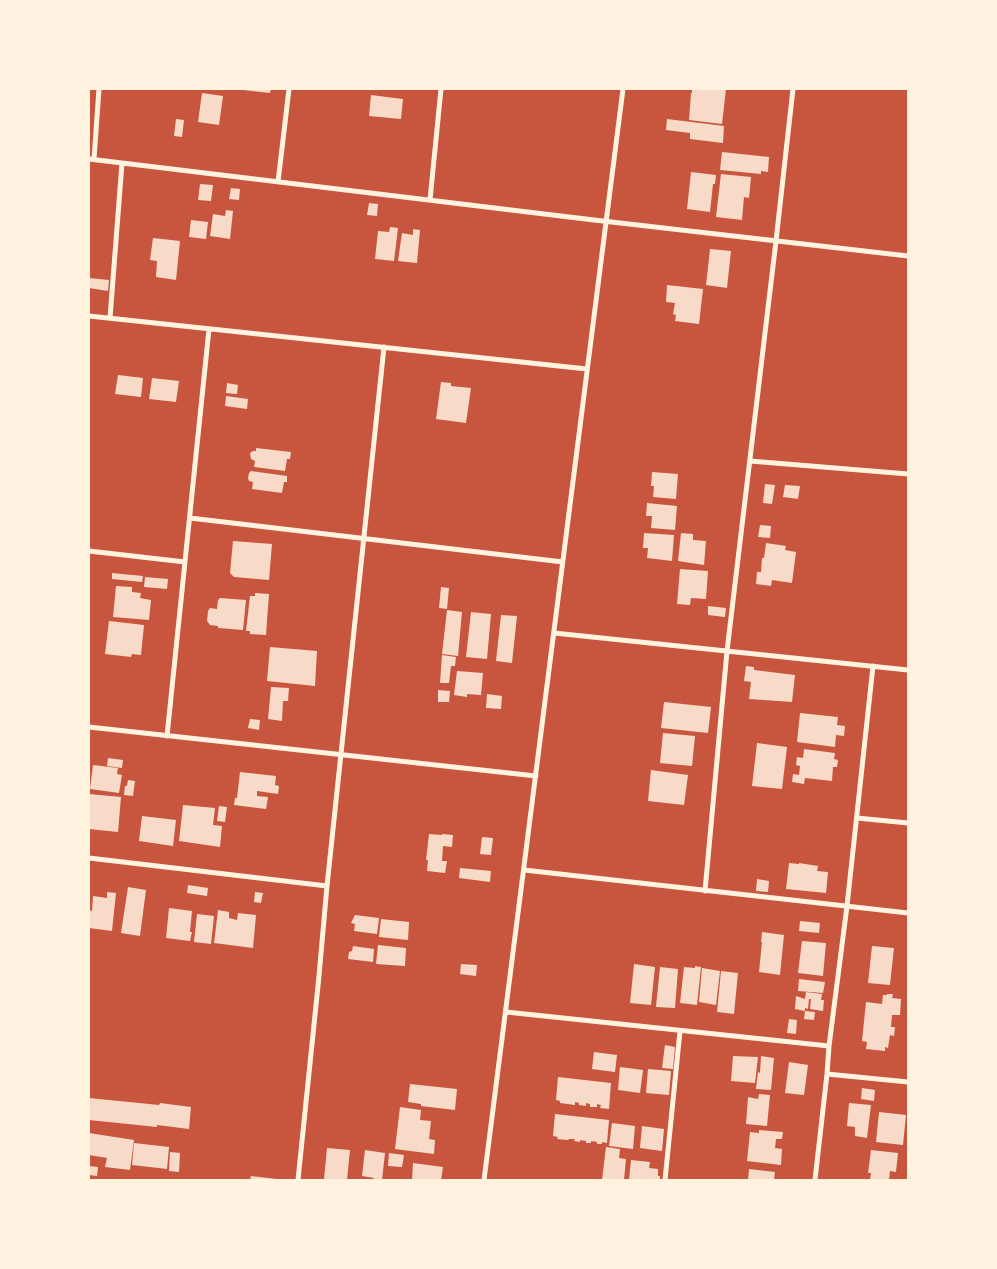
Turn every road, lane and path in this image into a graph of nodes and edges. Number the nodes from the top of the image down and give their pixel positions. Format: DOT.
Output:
graph roads {
  1 [pos="99,89"];
  2 [pos="289,89"];
  3 [pos="441,89"];
  4 [pos="623,89"];
  5 [pos="793,89"];
  6 [pos="92,159"];
  7 [pos="122,163"];
  8 [pos="278,182"];
  9 [pos="430,200"];
  10 [pos="606,222"];
  11 [pos="776,241"];
  12 [pos="908,256"];
  13 [pos="89,316"];
  14 [pos="110,318"];
  15 [pos="209,329"];
  16 [pos="384,347"];
  17 [pos="587,368"];
  18 [pos="750,461"];
  19 [pos="908,474"];
  20 [pos="190,518"];
  21 [pos="364,538"];
  22 [pos="89,551"];
  23 [pos="185,562"];
  24 [pos="563,562"];
  25 [pos="554,633"];
  26 [pos="727,651"];
  27 [pos="873,666"];
  28 [pos="908,670"];
  29 [pos="89,727"];
  30 [pos="167,736"];
  31 [pos="342,755"];
  32 [pos="536,776"];
  33 [pos="857,818"];
  34 [pos="908,823"];
  35 [pos="89,858"];
  36 [pos="524,870"];
  37 [pos="326,886"];
  38 [pos="705,891"];
  39 [pos="847,906"];
  40 [pos="908,913"];
  41 [pos="506,1012"];
  42 [pos="680,1031"];
  43 [pos="829,1046"];
  44 [pos="827,1074"];
  45 [pos="908,1082"];
  46 [pos="298,1180"];
  47 [pos="484,1180"];
  48 [pos="664,1180"];
  49 [pos="814,1180"];
  1 -- 6 [label="street"];
  2 -- 8 [label="street"];
  3 -- 9 [label="street"];
  4 -- 10 [label="street"];
  5 -- 11 [label="street"];
  6 -- 7 [label="street"];
  7 -- 8 [label="street"];
  7 -- 14 [label="street"];
  8 -- 9 [label="street"];
  9 -- 10 [label="street"];
  10 -- 11 [label="street"];
  10 -- 17 [label="street"];
  11 -- 12 [label="street"];
  11 -- 18 [label="street"];
  13 -- 14 [label="street"];
  14 -- 15 [label="street"];
  15 -- 16 [label="street"];
  15 -- 20 [label="street"];
  16 -- 17 [label="street"];
  16 -- 21 [label="street"];
  17 -- 24 [label="street"];
  18 -- 19 [label="street"];
  18 -- 26 [label="street"];
  20 -- 21 [label="street"];
  20 -- 23 [label="street"];
  21 -- 24 [label="street"];
  21 -- 31 [label="street"];
  22 -- 23 [label="street"];
  23 -- 30 [label="street"];
  24 -- 25 [label="street"];
  25 -- 26 [label="street"];
  25 -- 32 [label="street"];
  26 -- 27 [label="street"];
  26 -- 38 [label="street"];
  27 -- 28 [label="street"];
  27 -- 33 [label="street"];
  29 -- 30 [label="street"];
  30 -- 31 [label="street"];
  31 -- 32 [label="street"];
  31 -- 37 [label="street"];
  32 -- 36 [label="street"];
  33 -- 34 [label="street"];
  33 -- 39 [label="street"];
  35 -- 37 [label="street"];
  36 -- 38 [label="street"];
  36 -- 41 [label="street"];
  37 -- 46 [label="street"];
  38 -- 39 [label="street"];
  39 -- 40 [label="street"];
  39 -- 43 [label="street"];
  41 -- 42 [label="street"];
  41 -- 47 [label="street"];
  42 -- 43 [label="street"];
  42 -- 48 [label="street"];
  43 -- 44 [label="street"];
  44 -- 45 [label="street"];
  44 -- 49 [label="street"];
}
